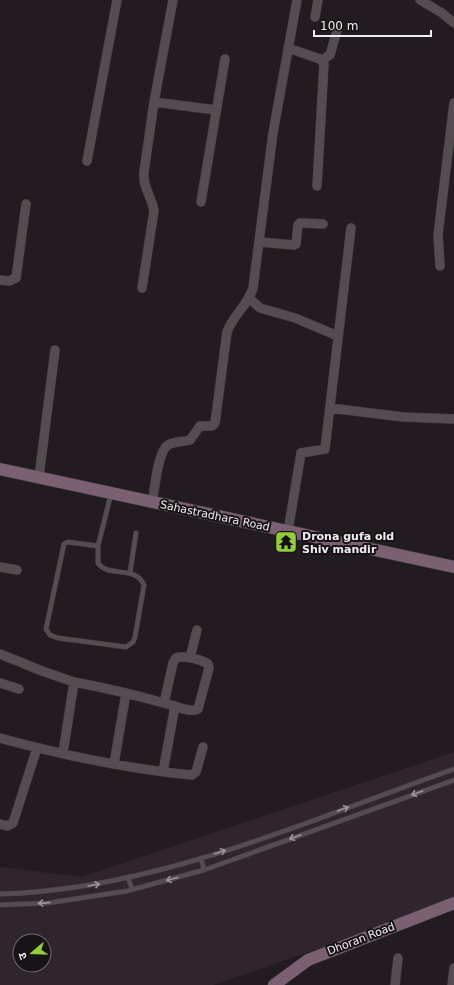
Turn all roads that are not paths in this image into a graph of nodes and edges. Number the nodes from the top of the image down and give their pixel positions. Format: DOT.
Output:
graph roads {
  1 [pos="117,0"];
  2 [pos="173,0"];
  3 [pos="297,0"];
  4 [pos="318,0"];
  5 [pos="420,0"];
  6 [pos="315,17"];
  7 [pos="454,23"];
  8 [pos="338,27"];
  9 [pos="288,48"];
  10 [pos="225,59"];
  11 [pos="322,60"];
  12 [pos="154,102"];
  13 [pos="454,103"];
  14 [pos="216,110"];
  15 [pos="87,161"];
  16 [pos="317,186"];
  17 [pos="201,202"];
  18 [pos="26,204"];
  19 [pos="323,224"];
  20 [pos="351,228"];
  21 [pos="260,242"];
  22 [pos="440,266"];
  23 [pos="0,280"];
  24 [pos="142,288"];
  25 [pos="249,298"];
  26 [pos="338,336"];
  27 [pos="55,350"];
  28 [pos="330,408"];
  29 [pos="454,419"];
  30 [pos="0,469"];
  31 [pos="39,477"];
  32 [pos="111,494"];
  33 [pos="152,503"];
  34 [pos="288,531"];
  35 [pos="136,533"];
  36 [pos="98,546"];
  37 [pos="0,567"];
  38 [pos="454,567"];
  39 [pos="17,570"];
  40 [pos="130,573"];
  41 [pos="197,630"];
  42 [pos="0,654"];
  43 [pos="190,658"];
  44 [pos="74,682"];
  45 [pos="0,683"];
  46 [pos="19,689"];
  47 [pos="126,693"];
  48 [pos="164,703"];
  49 [pos="175,706"];
  50 [pos="0,738"];
  51 [pos="203,747"];
  52 [pos="37,748"];
  53 [pos="63,753"];
  54 [pos="114,764"];
  55 [pos="454,769"];
  56 [pos="163,772"];
  57 [pos="454,780"];
  58 [pos="0,824"];
  59 [pos="201,858"];
  60 [pos="204,870"];
  61 [pos="128,877"];
  62 [pos="132,889"];
  63 [pos="0,894"];
  64 [pos="454,902"];
  65 [pos="0,905"];
  66 [pos="398,958"];
  67 [pos="454,968"];
  68 [pos="274,985"];
  69 [pos="395,985"];
  70 [pos="452,985"];
  1 -- 15 [label="street"];
  2 -- 12 [label="street"];
  3 -- 9 [label="street"];
  4 -- 6 [label="street"];
  5 -- 7 [label="street"];
  8 -- 11 [label="street"];
  9 -- 11 [label="street"];
  9 -- 21 [label="street"];
  10 -- 14 [label="street"];
  11 -- 16 [label="street"];
  12 -- 14 [label="street"];
  12 -- 24 [label="street"];
  13 -- 22 [label="street"];
  14 -- 17 [label="street"];
  18 -- 23 [label="street"];
  19 -- 21 [label="street"];
  20 -- 26 [label="street"];
  21 -- 25 [label="street"];
  25 -- 26 [label="street"];
  25 -- 33 [label="street"];
  26 -- 28 [label="street"];
  27 -- 31 [label="street"];
  28 -- 29 [label="street"];
  28 -- 34 [label="street"];
  30 -- 31 [label="main road, Sahastradhara Road"];
  31 -- 32 [label="main road, Sahastradhara Road"];
  32 -- 33 [label="main road, Sahastradhara Road"];
  32 -- 36 [label="lane"];
  33 -- 34 [label="main road, Sahastradhara Road"];
  34 -- 38 [label="main road, Sahastradhara Road"];
  35 -- 40 [label="lane"];
  36 -- 40 [label="lane"];
  36 -- 40 [label="lane"];
  37 -- 39 [label="street"];
  41 -- 43 [label="street"];
  42 -- 44 [label="street"];
  43 -- 48 [label="street"];
  43 -- 49 [label="street"];
  44 -- 47 [label="street"];
  44 -- 53 [label="street"];
  45 -- 46 [label="street"];
  47 -- 48 [label="street"];
  47 -- 54 [label="street"];
  48 -- 49 [label="street"];
  49 -- 56 [label="street"];
  50 -- 52 [label="street"];
  51 -- 56 [label="street"];
  52 -- 53 [label="street"];
  52 -- 58 [label="street"];
  53 -- 54 [label="street"];
  54 -- 56 [label="street"];
  59 -- 55 [label="lane, one-way"];
  57 -- 60 [label="lane, one-way"];
  59 -- 60 [label="lane"];
  59 -- 61 [label="lane"];
  60 -- 62 [label="lane, one-way"];
  61 -- 62 [label="lane"];
  63 -- 61 [label="lane, one-way"];
  62 -- 65 [label="lane, one-way"];
  64 -- 68 [label="main road, Dhoran Road"];
  66 -- 69 [label="street"];
  67 -- 70 [label="street"];
}
